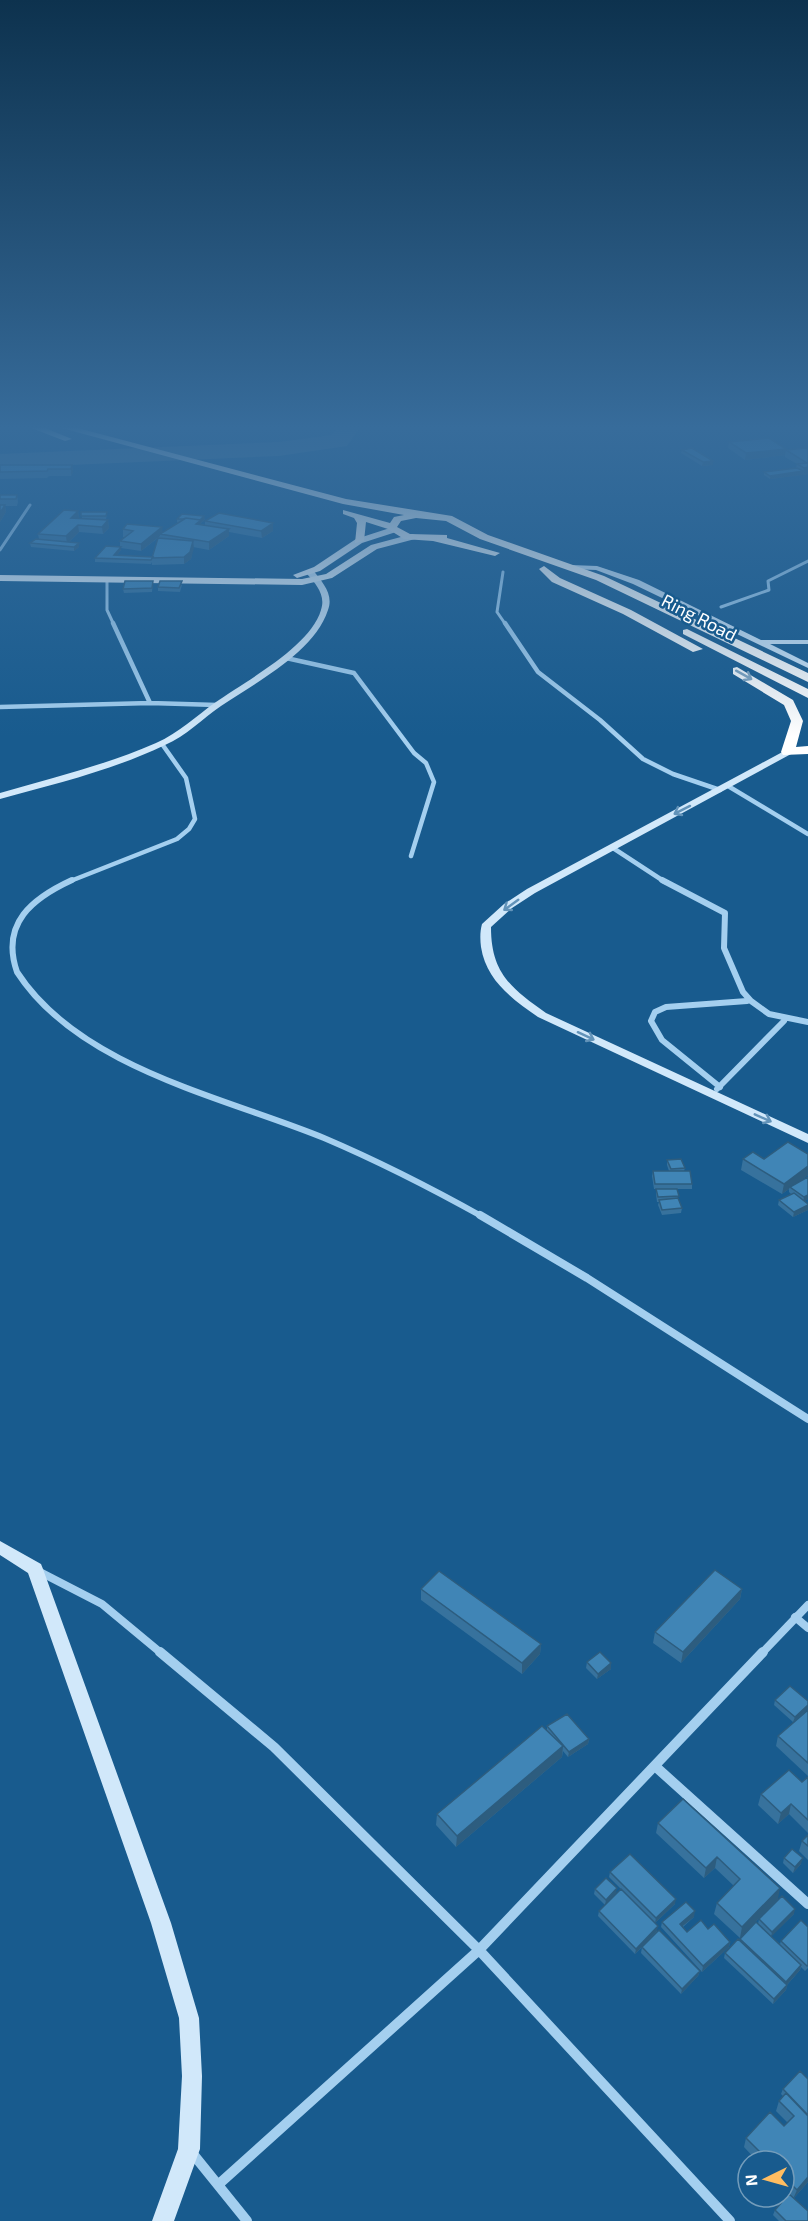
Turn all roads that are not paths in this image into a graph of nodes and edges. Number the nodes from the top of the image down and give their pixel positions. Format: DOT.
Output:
graph roads {
  1 [pos="14,530"];
  2 [pos="361,530"];
  3 [pos="390,530"];
  4 [pos="394,530"];
  5 [pos="457,530"];
  6 [pos="468,530"];
  7 [pos="412,537"];
  8 [pos="433,538"];
  9 [pos="359,541"];
  10 [pos="0,550"];
  11 [pos="808,561"];
  12 [pos="574,567"];
  13 [pos="544,569"];
  14 [pos="0,572"];
  15 [pos="310,572"];
  16 [pos="503,572"];
  17 [pos="0,578"];
  18 [pos="320,579"];
  19 [pos="107,580"];
  20 [pos="721,607"];
  21 [pos="759,642"];
  22 [pos="808,642"];
  23 [pos="286,658"];
  24 [pos="808,666"];
  25 [pos="808,678"];
  26 [pos="808,694"];
  27 [pos="150,703"];
  28 [pos="217,705"];
  29 [pos="0,707"];
  30 [pos="162,744"];
  31 [pos="808,750"];
  32 [pos="788,752"];
  33 [pos="724,788"];
  34 [pos="0,796"];
  35 [pos="808,834"];
  36 [pos="613,848"];
  37 [pos="411,856"];
  38 [pos="747,1000"];
  39 [pos="784,1021"];
  40 [pos="808,1022"];
  41 [pos="720,1086"];
  42 [pos="711,1095"];
  43 [pos="808,1139"];
  44 [pos="808,1419"];
  45 [pos="0,1547"];
  46 [pos="35,1569"];
  47 [pos="808,1605"];
  48 [pos="795,1617"];
  49 [pos="808,1628"];
  50 [pos="656,1767"];
  51 [pos="808,1904"];
  52 [pos="479,1950"];
  53 [pos="189,2149"];
  54 [pos="219,2184"];
  55 [pos="163,2221"];
  56 [pos="247,2221"];
  57 [pos="730,2221"];
  1 -- 10 [label="street"];
  2 -- 9 [label="highway"];
  3 -- 9 [label="main road"];
  4 -- 7 [label="highway, Ring Road"];
  5 -- 8 [label="highway"];
  6 -- 12 [label="highway, Ring Road"];
  7 -- 8 [label="highway, Ring Road"];
  7 -- 18 [label="main road"];
  8 -- 13 [label="highway, Ring Road"];
  9 -- 15 [label="main road"];
  11 -- 20 [label="street"];
  12 -- 21 [label="street"];
  12 -- 25 [label="highway, Ring Road"];
  13 -- 26 [label="highway, Ring Road"];
  13 -- 32 [label="highway, one-way"];
  14 -- 15 [label="main road"];
  15 -- 18 [label="street"];
  16 -- 33 [label="street"];
  17 -- 19 [label="main road"];
  18 -- 19 [label="main road"];
  18 -- 23 [label="street"];
  19 -- 27 [label="street"];
  21 -- 22 [label="street"];
  21 -- 24 [label="street"];
  23 -- 28 [label="street"];
  23 -- 37 [label="street"];
  27 -- 28 [label="street"];
  27 -- 29 [label="street"];
  28 -- 30 [label="street"];
  30 -- 34 [label="street"];
  30 -- 44 [label="street"];
  31 -- 32 [label="highway"];
  32 -- 33 [label="street"];
  33 -- 35 [label="street"];
  33 -- 36 [label="street, one-way"];
  36 -- 38 [label="street"];
  36 -- 42 [label="street, one-way"];
  38 -- 39 [label="street"];
  38 -- 41 [label="street"];
  39 -- 40 [label="street"];
  39 -- 41 [label="street"];
  41 -- 42 [label="street"];
  42 -- 43 [label="street, one-way"];
  45 -- 46 [label="street"];
  46 -- 52 [label="street"];
  46 -- 53 [label="street"];
  47 -- 48 [label="street"];
  48 -- 49 [label="street"];
  48 -- 50 [label="street"];
  50 -- 51 [label="street"];
  50 -- 52 [label="street"];
  52 -- 54 [label="street"];
  52 -- 57 [label="street"];
  53 -- 54 [label="street"];
  53 -- 55 [label="street"];
  54 -- 56 [label="street"];
}
